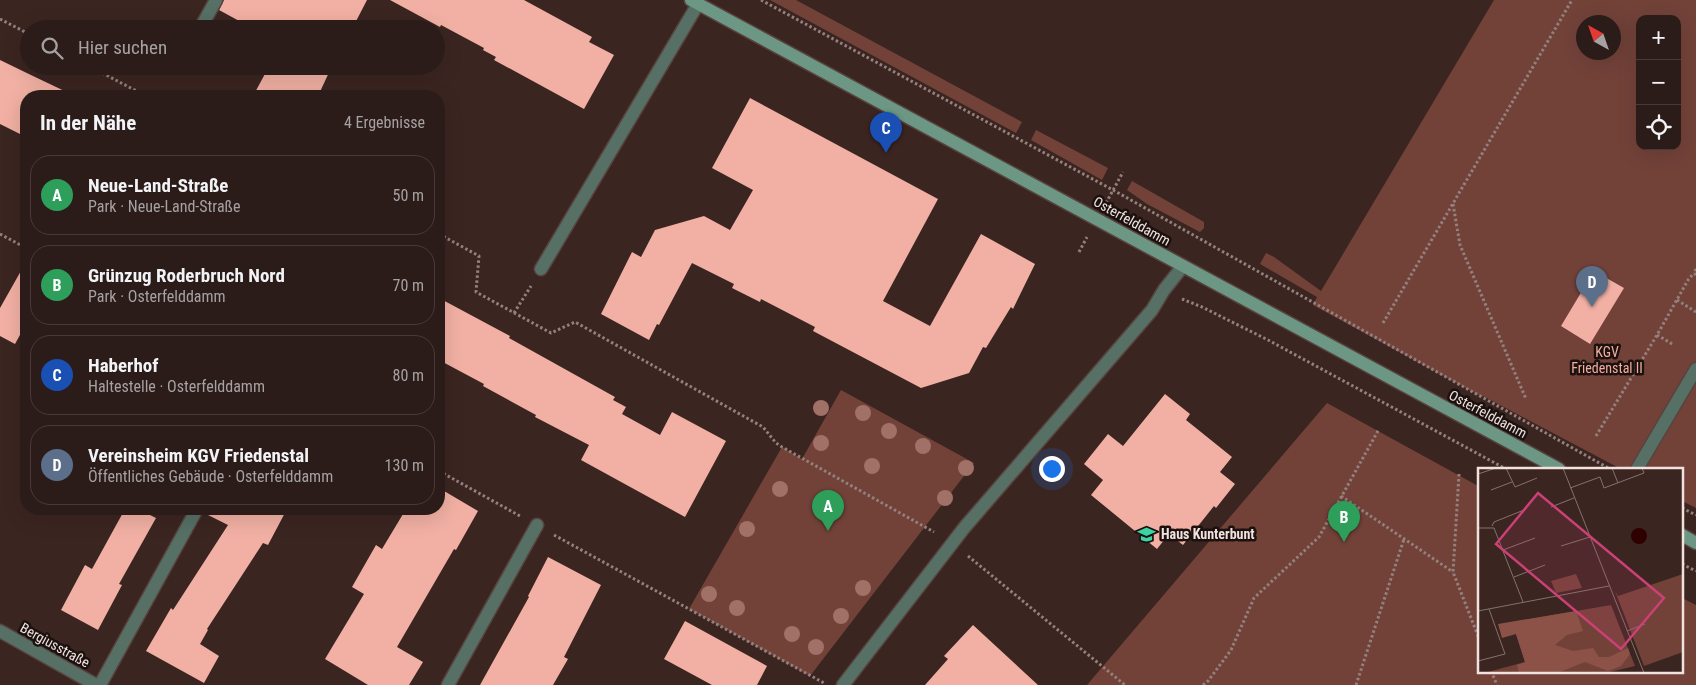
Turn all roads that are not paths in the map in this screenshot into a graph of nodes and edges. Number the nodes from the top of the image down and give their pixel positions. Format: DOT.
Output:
graph roads {
  1 [pos="216,0"];
  2 [pos="694,2"];
  3 [pos="204,20"];
  4 [pos="1183,266"];
  5 [pos="541,269"];
  6 [pos="1696,369"];
  7 [pos="1557,468"];
  8 [pos="1638,468"];
  9 [pos="195,515"];
  10 [pos="537,525"];
  11 [pos="1684,536"];
  12 [pos="1696,543"];
  13 [pos="0,631"];
  14 [pos="98,685"];
  15 [pos="448,685"];
  16 [pos="842,685"];
  1 -- 3 [label="street"];
  2 -- 4 [label="street, Osterfelddamm"];
  2 -- 5 [label="street"];
  4 -- 7 [label="street, Osterfelddamm"];
  4 -- 16 [label="street"];
  6 -- 8 [label="street"];
  9 -- 14 [label="street"];
  10 -- 15 [label="street"];
  11 -- 12 [label="street"];
  13 -- 14 [label="street, Bergiusstraße"];
}
